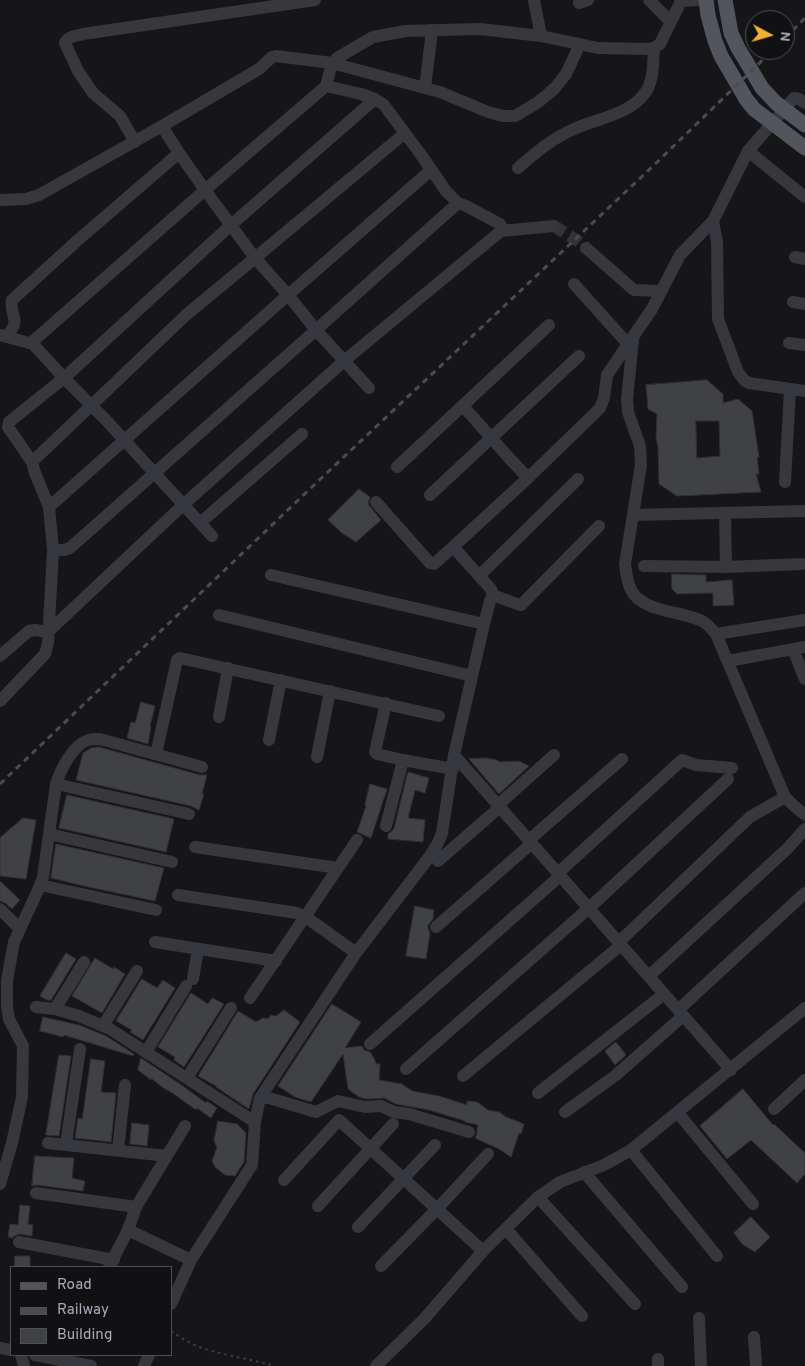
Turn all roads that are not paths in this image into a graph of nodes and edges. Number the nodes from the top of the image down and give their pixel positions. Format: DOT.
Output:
graph roads {
  1 [pos="315,0"];
  2 [pos="534,0"];
  3 [pos="649,0"];
  4 [pos="698,0"];
  5 [pos="706,0"];
  6 [pos="725,0"];
  7 [pos="680,1"];
  8 [pos="671,22"];
  9 [pos="432,30"];
  10 [pos="541,36"];
  11 [pos="580,44"];
  12 [pos="654,48"];
  13 [pos="331,66"];
  14 [pos="327,84"];
  15 [pos="425,88"];
  16 [pos="375,99"];
  17 [pos="805,103"];
  18 [pos="805,125"];
  19 [pos="162,126"];
  20 [pos="404,133"];
  21 [pos="133,139"];
  22 [pos="805,148"];
  23 [pos="748,151"];
  24 [pos="179,153"];
  25 [pos="518,168"];
  26 [pos="431,170"];
  27 [pos="205,190"];
  28 [pos="805,197"];
  29 [pos="0,200"];
  30 [pos="458,203"];
  31 [pos="713,221"];
  32 [pos="231,225"];
  33 [pos="554,226"];
  34 [pos="500,231"];
  35 [pos="586,248"];
  36 [pos="255,258"];
  37 [pos="574,284"];
  38 [pos="661,291"];
  39 [pos="288,295"];
  40 [pos="549,325"];
  41 [pos="316,330"];
  42 [pos="3,336"];
  43 [pos="631,341"];
  44 [pos="31,343"];
  45 [pos="790,343"];
  46 [pos="805,346"];
  47 [pos="579,356"];
  48 [pos="344,361"];
  49 [pos="64,378"];
  50 [pos="369,388"];
  51 [pos="790,389"];
  52 [pos="805,391"];
  53 [pos="92,406"];
  54 [pos="463,406"];
  55 [pos="302,434"];
  56 [pos="491,438"];
  57 [pos="124,441"];
  58 [pos="32,462"];
  59 [pos="397,468"];
  60 [pos="155,474"];
  61 [pos="528,478"];
  62 [pos="578,479"];
  63 [pos="785,482"];
  64 [pos="430,495"];
  65 [pos="376,502"];
  66 [pos="183,504"];
  67 [pos="49,507"];
  68 [pos="805,512"];
  69 [pos="725,513"];
  70 [pos="633,515"];
  71 [pos="200,522"];
  72 [pos="599,526"];
  73 [pos="212,536"];
  74 [pos="454,547"];
  75 [pos="53,550"];
  76 [pos="802,564"];
  77 [pos="644,566"];
  78 [pos="726,567"];
  79 [pos="271,575"];
  80 [pos="479,576"];
  81 [pos="493,595"];
  82 [pos="219,615"];
  83 [pos="805,620"];
  84 [pos="484,624"];
  85 [pos="48,632"];
  86 [pos="716,634"];
  87 [pos="799,648"];
  88 [pos="0,656"];
  89 [pos="728,661"];
  90 [pos="228,668"];
  91 [pos="472,676"];
  92 [pos="805,678"];
  93 [pos="281,680"];
  94 [pos="330,691"];
  95 [pos="0,701"];
  96 [pos="386,703"];
  97 [pos="439,716"];
  98 [pos="219,717"];
  99 [pos="269,740"];
  100 [pos="156,754"];
  101 [pos="454,755"];
  102 [pos="554,755"];
  103 [pos="317,757"];
  104 [pos="622,759"];
  105 [pos="403,760"];
  106 [pos="202,767"];
  107 [pos="453,768"];
  108 [pos="56,784"];
  109 [pos="785,797"];
  110 [pos="499,806"];
  111 [pos="189,814"];
  112 [pos="805,815"];
  113 [pos="386,826"];
  114 [pos="805,829"];
  115 [pos="48,834"];
  116 [pos="357,840"];
  117 [pos="530,841"];
  118 [pos="195,847"];
  119 [pos="438,861"];
  120 [pos="172,862"];
  121 [pos="338,868"];
  122 [pos="559,874"];
  123 [pos="40,884"];
  124 [pos="805,893"];
  125 [pos="178,895"];
  126 [pos="589,908"];
  127 [pos="0,909"];
  128 [pos="156,910"];
  129 [pos="305,918"];
  130 [pos="436,927"];
  131 [pos="20,929"];
  132 [pos="155,942"];
  133 [pos="620,943"];
  134 [pos="198,949"];
  135 [pos="356,953"];
  136 [pos="276,960"];
  137 [pos="84,962"];
  138 [pos="136,971"];
  139 [pos="649,976"];
  140 [pos="4,978"];
  141 [pos="664,994"];
  142 [pos="250,998"];
  143 [pos="36,1007"];
  144 [pos="231,1008"];
  145 [pos="805,1008"];
  146 [pos="55,1009"];
  147 [pos="4,1011"];
  148 [pos="681,1013"];
  149 [pos="103,1026"];
  150 [pos="370,1044"];
  151 [pos="80,1049"];
  152 [pos="146,1052"];
  153 [pos="406,1069"];
  154 [pos="731,1070"];
  155 [pos="463,1076"];
  156 [pos="187,1078"];
  157 [pos="805,1080"];
  158 [pos="125,1085"];
  159 [pos="538,1092"];
  160 [pos="260,1098"];
  161 [pos="774,1108"];
  162 [pos="565,1112"];
  163 [pos="678,1112"];
  164 [pos="255,1122"];
  165 [pos="393,1124"];
  166 [pos="185,1126"];
  167 [pos="469,1132"];
  168 [pos="48,1143"];
  169 [pos="66,1144"];
  170 [pos="435,1145"];
  171 [pos="118,1150"];
  172 [pos="370,1150"];
  173 [pos="631,1150"];
  174 [pos="488,1154"];
  175 [pos="167,1156"];
  176 [pos="584,1172"];
  177 [pos="284,1180"];
  178 [pos="404,1180"];
  179 [pos="0,1184"];
  180 [pos="36,1193"];
  181 [pos="538,1196"];
  182 [pos="753,1204"];
  183 [pos="318,1206"];
  184 [pos="136,1207"];
  185 [pos="437,1209"];
  186 [pos="358,1227"];
  187 [pos="506,1229"];
  188 [pos="128,1230"];
  189 [pos="19,1242"];
  190 [pos="483,1251"];
  191 [pos="717,1256"];
  192 [pos="191,1260"];
  193 [pos="112,1263"];
  194 [pos="381,1266"];
  195 [pos="682,1286"];
  196 [pos="172,1302"];
  197 [pos="635,1304"];
  198 [pos="582,1316"];
  199 [pos="699,1318"];
  200 [pos="754,1337"];
  201 [pos="39,1356"];
  202 [pos="73,1364"];
  203 [pos="91,1366"];
  204 [pos="376,1366"];
  205 [pos="701,1366"];
  206 [pos="756,1366"];
  1 -- 21 [label="street"];
  2 -- 10 [label="street"];
  3 -- 8 [label="street"];
  4 -- 7 [label="street"];
  5 -- 22 [label="main road"];
  6 -- 18 [label="main road"];
  7 -- 8 [label="street"];
  8 -- 12 [label="street"];
  9 -- 10 [label="street"];
  9 -- 13 [label="street"];
  9 -- 15 [label="street"];
  10 -- 11 [label="street"];
  11 -- 12 [label="street"];
  11 -- 15 [label="street"];
  12 -- 25 [label="street"];
  13 -- 14 [label="street"];
  13 -- 15 [label="street"];
  13 -- 19 [label="street"];
  14 -- 16 [label="street"];
  14 -- 27 [label="street"];
  16 -- 20 [label="street"];
  16 -- 32 [label="street"];
  17 -- 23 [label="street"];
  19 -- 21 [label="street"];
  19 -- 24 [label="street"];
  20 -- 26 [label="street"];
  20 -- 36 [label="street"];
  21 -- 29 [label="street"];
  23 -- 28 [label="street"];
  23 -- 31 [label="street"];
  24 -- 27 [label="street"];
  24 -- 42 [label="street"];
  26 -- 30 [label="street"];
  26 -- 39 [label="street"];
  27 -- 32 [label="street"];
  27 -- 44 [label="street"];
  30 -- 34 [label="street"];
  30 -- 41 [label="street"];
  31 -- 38 [label="street"];
  31 -- 51 [label="street"];
  32 -- 36 [label="street"];
  32 -- 49 [label="street"];
  33 -- 34 [label="street"];
  34 -- 48 [label="street"];
  35 -- 38 [label="street"];
  36 -- 39 [label="street"];
  36 -- 53 [label="street"];
  37 -- 43 [label="street"];
  38 -- 43 [label="street"];
  39 -- 41 [label="street"];
  39 -- 57 [label="street"];
  40 -- 54 [label="street"];
  41 -- 48 [label="street"];
  41 -- 60 [label="street"];
  42 -- 44 [label="street"];
  43 -- 61 [label="street"];
  43 -- 70 [label="street"];
  44 -- 49 [label="street"];
  45 -- 46 [label="street"];
  47 -- 56 [label="street"];
  48 -- 50 [label="street"];
  48 -- 66 [label="street"];
  49 -- 53 [label="street"];
  49 -- 58 [label="street"];
  51 -- 52 [label="street"];
  51 -- 63 [label="street"];
  53 -- 57 [label="street"];
  53 -- 58 [label="street"];
  54 -- 56 [label="street"];
  54 -- 59 [label="street"];
  55 -- 71 [label="street"];
  56 -- 61 [label="street"];
  56 -- 64 [label="street"];
  57 -- 60 [label="street"];
  57 -- 67 [label="street"];
  58 -- 67 [label="street"];
  60 -- 66 [label="street"];
  60 -- 75 [label="street"];
  61 -- 74 [label="street"];
  62 -- 80 [label="street"];
  65 -- 74 [label="street"];
  66 -- 71 [label="street"];
  66 -- 85 [label="street"];
  67 -- 75 [label="street"];
  68 -- 69 [label="street"];
  69 -- 70 [label="street"];
  69 -- 78 [label="street"];
  70 -- 86 [label="street"];
  71 -- 73 [label="street"];
  72 -- 81 [label="street"];
  74 -- 80 [label="street"];
  75 -- 85 [label="street"];
  76 -- 78 [label="street"];
  77 -- 78 [label="street"];
  79 -- 84 [label="street"];
  80 -- 81 [label="street"];
  81 -- 84 [label="street"];
  82 -- 91 [label="street"];
  83 -- 86 [label="street"];
  84 -- 91 [label="street"];
  85 -- 88 [label="street"];
  85 -- 95 [label="street"];
  86 -- 89 [label="street"];
  87 -- 89 [label="street"];
  87 -- 92 [label="street"];
  89 -- 109 [label="street"];
  90 -- 93 [label="street"];
  90 -- 98 [label="street"];
  90 -- 100 [label="street"];
  91 -- 101 [label="street"];
  93 -- 94 [label="street"];
  93 -- 99 [label="street"];
  94 -- 96 [label="street"];
  94 -- 103 [label="street"];
  96 -- 97 [label="street"];
  96 -- 105 [label="street"];
  100 -- 106 [label="street"];
  100 -- 108 [label="street"];
  101 -- 107 [label="street"];
  101 -- 110 [label="street"];
  102 -- 110 [label="street"];
  104 -- 117 [label="street"];
  105 -- 107 [label="street"];
  105 -- 113 [label="street"];
  107 -- 135 [label="street"];
  108 -- 111 [label="street"];
  108 -- 115 [label="street"];
  109 -- 112 [label="street"];
  109 -- 133 [label="street"];
  110 -- 117 [label="street"];
  110 -- 119 [label="street"];
  114 -- 139 [label="street"];
  115 -- 120 [label="street"];
  115 -- 123 [label="street"];
  116 -- 121 [label="street"];
  117 -- 122 [label="street"];
  117 -- 130 [label="street"];
  118 -- 121 [label="street"];
  121 -- 129 [label="street"];
  122 -- 126 [label="street"];
  122 -- 126 [label="street"];
  122 -- 150 [label="street"];
  123 -- 128 [label="street"];
  123 -- 131 [label="street"];
  124 -- 148 [label="street"];
  125 -- 129 [label="street"];
  126 -- 133 [label="street"];
  126 -- 153 [label="street"];
  127 -- 131 [label="street"];
  129 -- 135 [label="street"];
  129 -- 136 [label="street"];
  131 -- 140 [label="street"];
  132 -- 134 [label="street"];
  133 -- 139 [label="street"];
  133 -- 155 [label="street"];
  134 -- 136 [label="street"];
  134 -- 152 [label="street"];
  135 -- 160 [label="street"];
  136 -- 142 [label="street"];
  137 -- 146 [label="street"];
  138 -- 149 [label="street"];
  139 -- 141 [label="street"];
  140 -- 147 [label="street"];
  141 -- 148 [label="street"];
  141 -- 159 [label="street"];
  143 -- 146 [label="street"];
  144 -- 156 [label="street"];
  145 -- 154 [label="street"];
  146 -- 149 [label="street"];
  147 -- 179 [label="street"];
  148 -- 154 [label="street"];
  148 -- 162 [label="street"];
  149 -- 152 [label="street"];
  151 -- 169 [label="street"];
  152 -- 156 [label="street"];
  154 -- 163 [label="street"];
  156 -- 164 [label="street"];
  157 -- 161 [label="street"];
  158 -- 171 [label="street"];
  160 -- 164 [label="street"];
  160 -- 167 [label="street"];
  163 -- 173 [label="street"];
  163 -- 182 [label="street"];
  164 -- 192 [label="street"];
  165 -- 172 [label="street"];
  166 -- 175 [label="street"];
  168 -- 169 [label="street"];
  169 -- 171 [label="street"];
  170 -- 178 [label="street"];
  171 -- 175 [label="street"];
  172 -- 177 [label="street"];
  172 -- 178 [label="street"];
  172 -- 183 [label="street"];
  173 -- 176 [label="street"];
  173 -- 191 [label="street"];
  174 -- 185 [label="street"];
  175 -- 184 [label="street"];
  176 -- 181 [label="street"];
  176 -- 195 [label="street"];
  178 -- 185 [label="street"];
  178 -- 186 [label="street"];
  180 -- 184 [label="street"];
  181 -- 187 [label="street"];
  181 -- 197 [label="street"];
  184 -- 188 [label="street"];
  185 -- 190 [label="street"];
  185 -- 194 [label="street"];
  187 -- 190 [label="street"];
  187 -- 198 [label="street"];
  188 -- 192 [label="street"];
  188 -- 193 [label="street"];
  189 -- 193 [label="street"];
  190 -- 204 [label="street"];
  192 -- 196 [label="street"];
  199 -- 205 [label="street"];
  200 -- 206 [label="street"];
  201 -- 202 [label="street"];
  202 -- 203 [label="street"];
}
